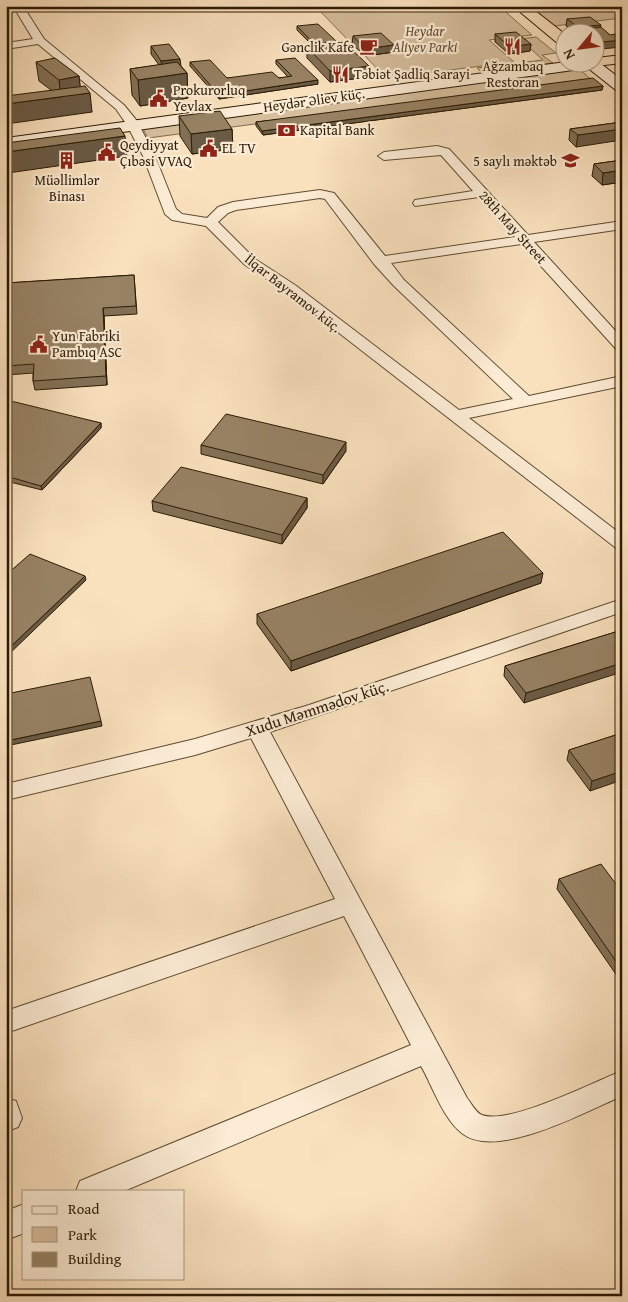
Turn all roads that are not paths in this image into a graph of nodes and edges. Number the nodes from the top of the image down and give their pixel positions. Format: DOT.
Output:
graph roads {
  1 [pos="18,6"];
  2 [pos="520,6"];
  3 [pos="556,35"];
  4 [pos="40,42"];
  5 [pos="6,46"];
  6 [pos="622,59"];
  7 [pos="606,61"];
  8 [pos="556,68"];
  9 [pos="603,72"];
  10 [pos="622,88"];
  11 [pos="133,124"];
  12 [pos="6,143"];
  13 [pos="384,156"];
  14 [pos="483,193"];
  15 [pos="420,204"];
  16 [pos="210,222"];
  17 [pos="622,225"];
  18 [pos="522,239"];
  19 [pos="378,260"];
  20 [pos="622,347"];
  21 [pos="622,381"];
  22 [pos="525,402"];
  23 [pos="454,416"];
  24 [pos="622,544"];
  25 [pos="622,604"];
  26 [pos="257,728"];
  27 [pos="6,792"];
  28 [pos="350,904"];
  29 [pos="6,1022"];
  30 [pos="427,1051"];
  31 [pos="622,1083"];
  32 [pos="92,1190"];
  33 [pos="22,1219"];
  34 [pos="6,1226"];
  1 -- 4 [label="street"];
  2 -- 3 [label="highway"];
  4 -- 5 [label="street"];
  4 -- 11 [label="street"];
  6 -- 7 [label="highway, Heydər Əliev küç."];
  8 -- 11 [label="street, Heydər Əliev küç."];
  9 -- 10 [label="street"];
  11 -- 12 [label="street, Heydər Əliev küç."];
  11 -- 16 [label="street"];
  13 -- 14 [label="street, 28th May Street"];
  14 -- 15 [label="street"];
  14 -- 18 [label="street, 28th May Street"];
  16 -- 19 [label="street"];
  16 -- 23 [label="street, İlqar Bayramov küç."];
  17 -- 18 [label="street"];
  18 -- 19 [label="street"];
  18 -- 20 [label="street, 28th May Street"];
  19 -- 22 [label="street"];
  21 -- 22 [label="street"];
  22 -- 23 [label="street"];
  23 -- 24 [label="street, İlqar Bayramov küç."];
  25 -- 26 [label="street, Xudu Məmmədov küç."];
  26 -- 27 [label="street, Xudu Məmmədov küç."];
  26 -- 28 [label="street"];
  28 -- 29 [label="street"];
  28 -- 30 [label="street"];
  30 -- 31 [label="street"];
  30 -- 32 [label="street"];
  33 -- 34 [label="street"];
}
